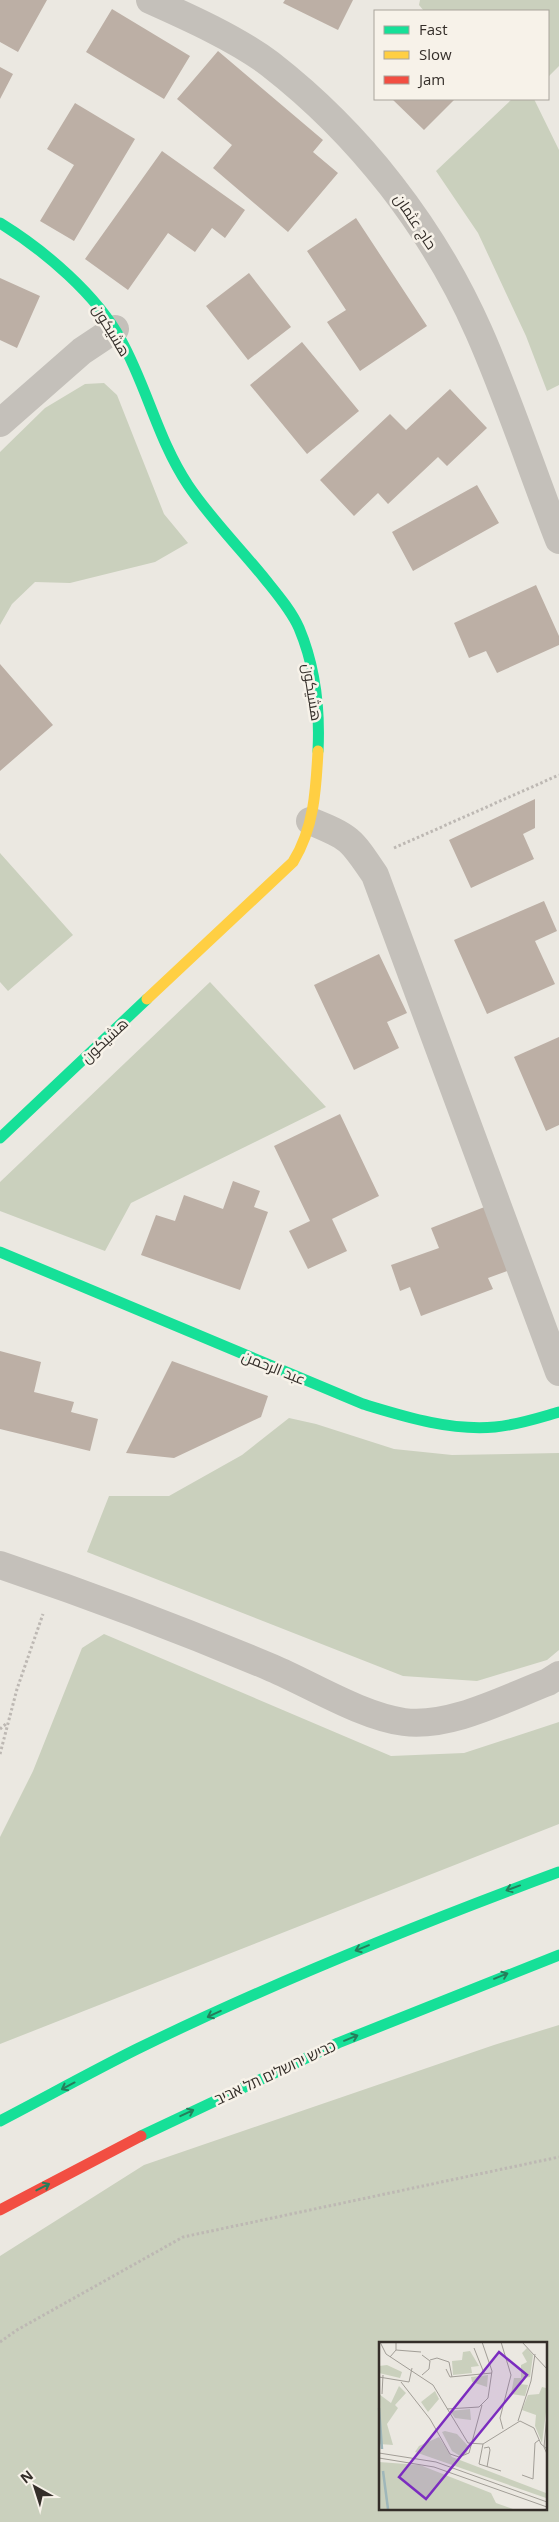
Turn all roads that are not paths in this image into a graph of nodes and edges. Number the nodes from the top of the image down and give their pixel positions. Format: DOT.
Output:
graph roads {
  1 [pos="150,0"];
  2 [pos="0,223"];
  3 [pos="115,329"];
  4 [pos="0,423"];
  5 [pos="559,540"];
  6 [pos="310,822"];
  7 [pos="0,1138"];
  8 [pos="0,1252"];
  9 [pos="559,1372"];
  10 [pos="559,1412"];
  11 [pos="0,1565"];
  12 [pos="559,1675"];
  13 [pos="559,1872"];
  14 [pos="559,1955"];
  15 [pos="0,2121"];
  16 [pos="0,2210"];
  1 -- 5 [label="street, حاج عثمان"];
  2 -- 3 [label="main road, هشيكون"];
  3 -- 4 [label="street"];
  3 -- 6 [label="main road, هشيكون"];
  6 -- 7 [label="main road, هشيكون"];
  6 -- 9 [label="street"];
  8 -- 10 [label="main road, عبد الرحمن"];
  11 -- 12 [label="street"];
  13 -- 15 [label="main road, one-way"];
  16 -- 14 [label="main road, כביש ירושלים תל אביב, one-way"];
}
